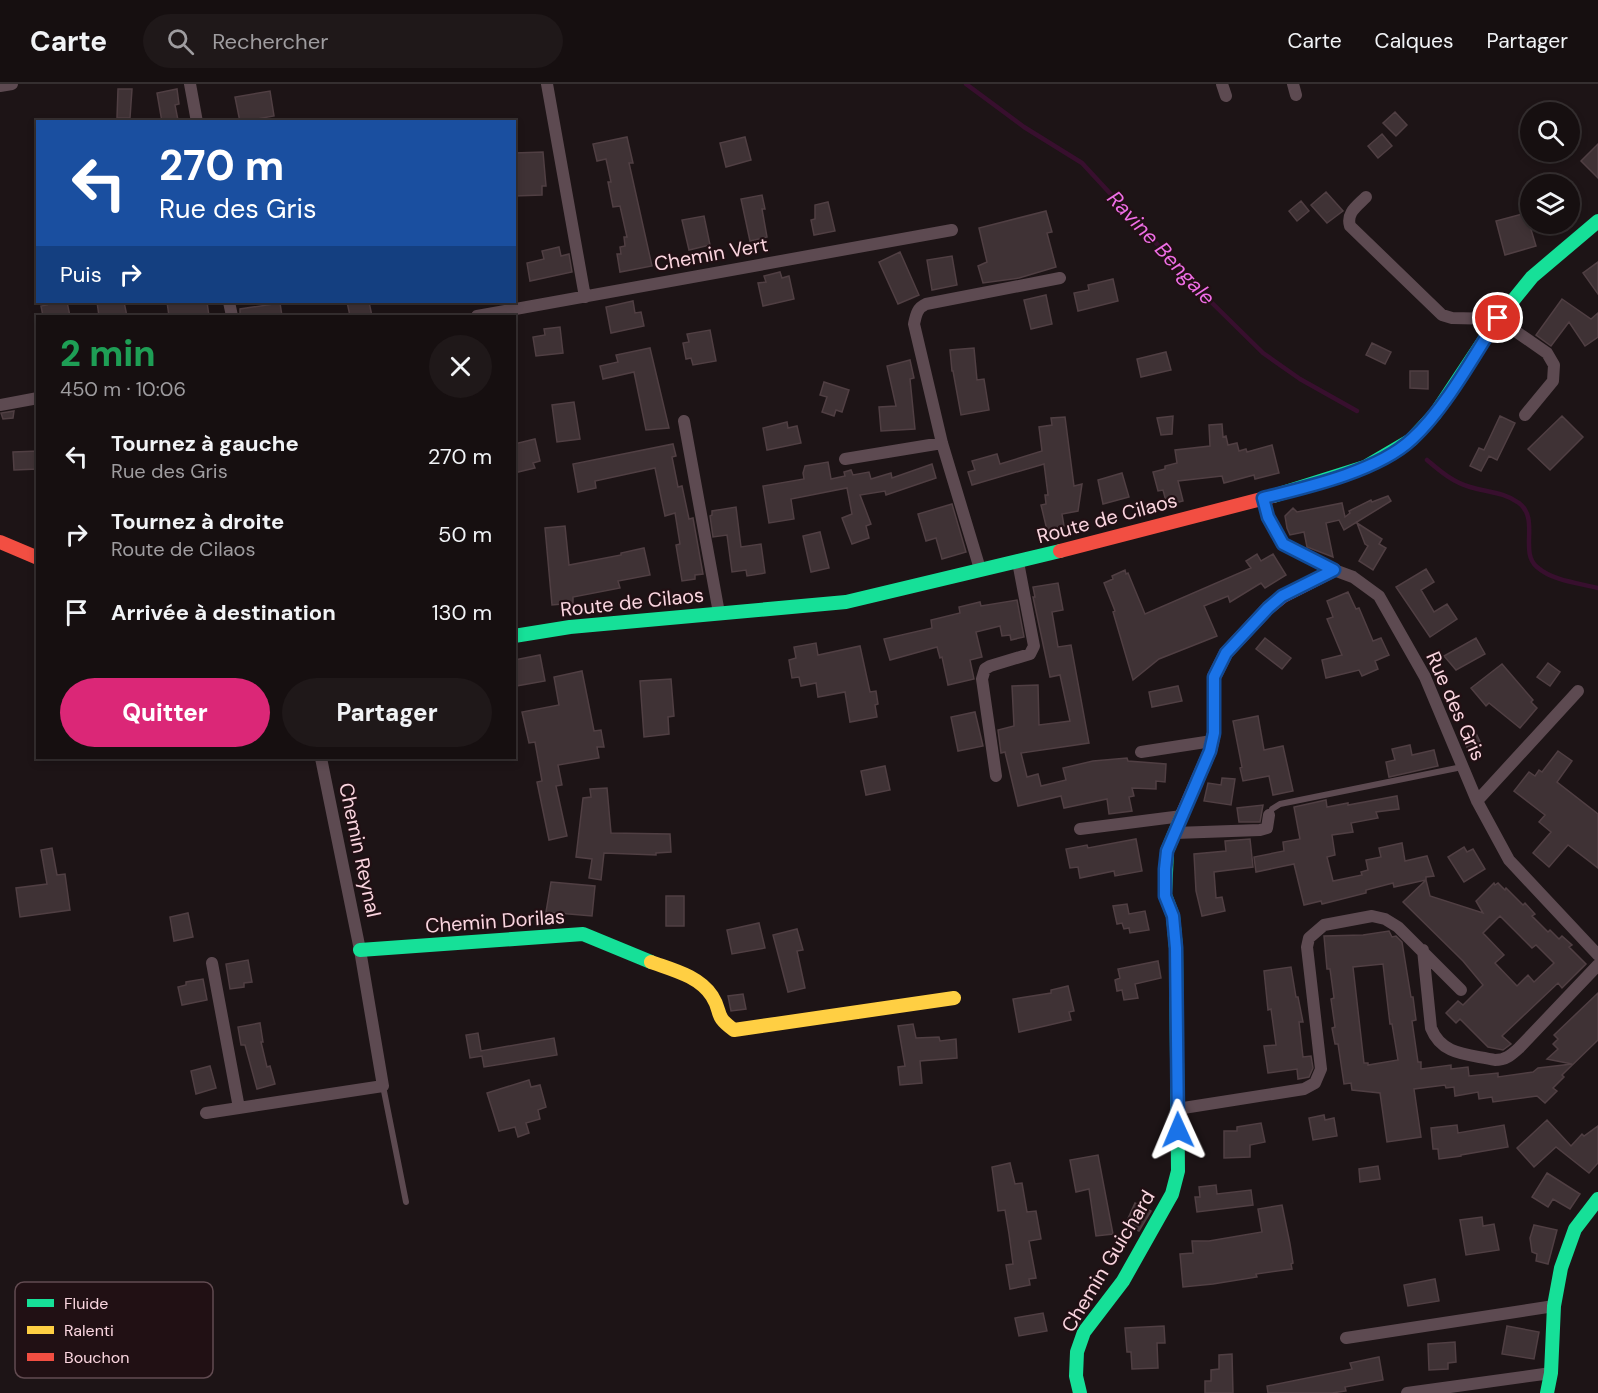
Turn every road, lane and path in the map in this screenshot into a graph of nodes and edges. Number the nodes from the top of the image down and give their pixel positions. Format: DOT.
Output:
graph roads {
  1 [pos="12,84"];
  2 [pos="190,84"];
  3 [pos="548,84"];
  4 [pos="0,87"];
  5 [pos="196,120"];
  6 [pos="1366,197"];
  7 [pos="1598,221"];
  8 [pos="952,230"];
  9 [pos="1060,278"];
  10 [pos="585,297"];
  11 [pos="483,315"];
  12 [pos="1498,318"];
  13 [pos="36,398"];
  14 [pos="0,405"];
  15 [pos="1524,415"];
  16 [pos="684,421"];
  17 [pos="942,443"];
  18 [pos="845,459"];
  19 [pos="1263,498"];
  20 [pos="0,542"];
  21 [pos="36,557"];
  22 [pos="1018,562"];
  23 [pos="980,569"];
  24 [pos="1334,570"];
  25 [pos="719,613"];
  26 [pos="516,636"];
  27 [pos="1578,691"];
  28 [pos="1212,741"];
  29 [pos="1141,752"];
  30 [pos="321,759"];
  31 [pos="1462,767"];
  32 [pos="996,776"];
  33 [pos="1477,801"];
  34 [pos="1269,815"];
  35 [pos="1182,816"];
  36 [pos="1080,829"];
  37 [pos="1175,833"];
  38 [pos="360,950"];
  39 [pos="1423,950"];
  40 [pos="1598,955"];
  41 [pos="212,963"];
  42 [pos="1598,965"];
  43 [pos="1461,990"];
  44 [pos="954,998"];
  45 [pos="383,1086"];
  46 [pos="239,1108"];
  47 [pos="1177,1109"];
  48 [pos="206,1113"];
  49 [pos="1598,1199"];
  50 [pos="406,1202"];
  51 [pos="1554,1306"];
  52 [pos="1346,1338"];
  53 [pos="1551,1373"];
  54 [pos="1080,1393"];
  55 [pos="1407,1393"];
  56 [pos="1547,1393"];
  1 -- 4 [label="street"];
  2 -- 5 [label="street"];
  3 -- 10 [label="street"];
  6 -- 12 [label="street"];
  7 -- 12 [label="street, Route de Cilaos"];
  8 -- 10 [label="street, Chemin Vert"];
  9 -- 17 [label="street"];
  10 -- 11 [label="street, Chemin Vert"];
  12 -- 15 [label="street"];
  12 -- 19 [label="street, Route de Cilaos"];
  13 -- 14 [label="street"];
  16 -- 25 [label="street"];
  17 -- 18 [label="street"];
  17 -- 23 [label="street"];
  19 -- 22 [label="street, Route de Cilaos"];
  19 -- 24 [label="street, Rue des Gris"];
  20 -- 21 [label="street"];
  22 -- 23 [label="street, Route de Cilaos"];
  22 -- 32 [label="street"];
  23 -- 25 [label="street, Route de Cilaos"];
  24 -- 28 [label="street, Chemin Guichard"];
  24 -- 31 [label="street, Rue des Gris"];
  25 -- 26 [label="street, Route de Cilaos"];
  27 -- 33 [label="street"];
  28 -- 29 [label="street"];
  28 -- 35 [label="street, Chemin Guichard"];
  30 -- 38 [label="street, Chemin Reynal"];
  31 -- 33 [label="street, Rue des Gris"];
  31 -- 34 [label="lane"];
  33 -- 40 [label="street, Rue des Gris"];
  34 -- 37 [label="street"];
  35 -- 36 [label="street"];
  35 -- 37 [label="street, Chemin Guichard"];
  37 -- 47 [label="street, Chemin Guichard"];
  38 -- 44 [label="street, Chemin Dorilas"];
  38 -- 45 [label="street, Chemin Reynal"];
  39 -- 42 [label="street"];
  39 -- 43 [label="street"];
  39 -- 47 [label="street"];
  41 -- 46 [label="street"];
  45 -- 46 [label="street"];
  45 -- 50 [label="lane"];
  46 -- 48 [label="street"];
  47 -- 54 [label="street, Chemin Guichard"];
  49 -- 51 [label="street"];
  51 -- 52 [label="street"];
  51 -- 53 [label="street"];
  53 -- 55 [label="street"];
  53 -- 56 [label="street"];
}
